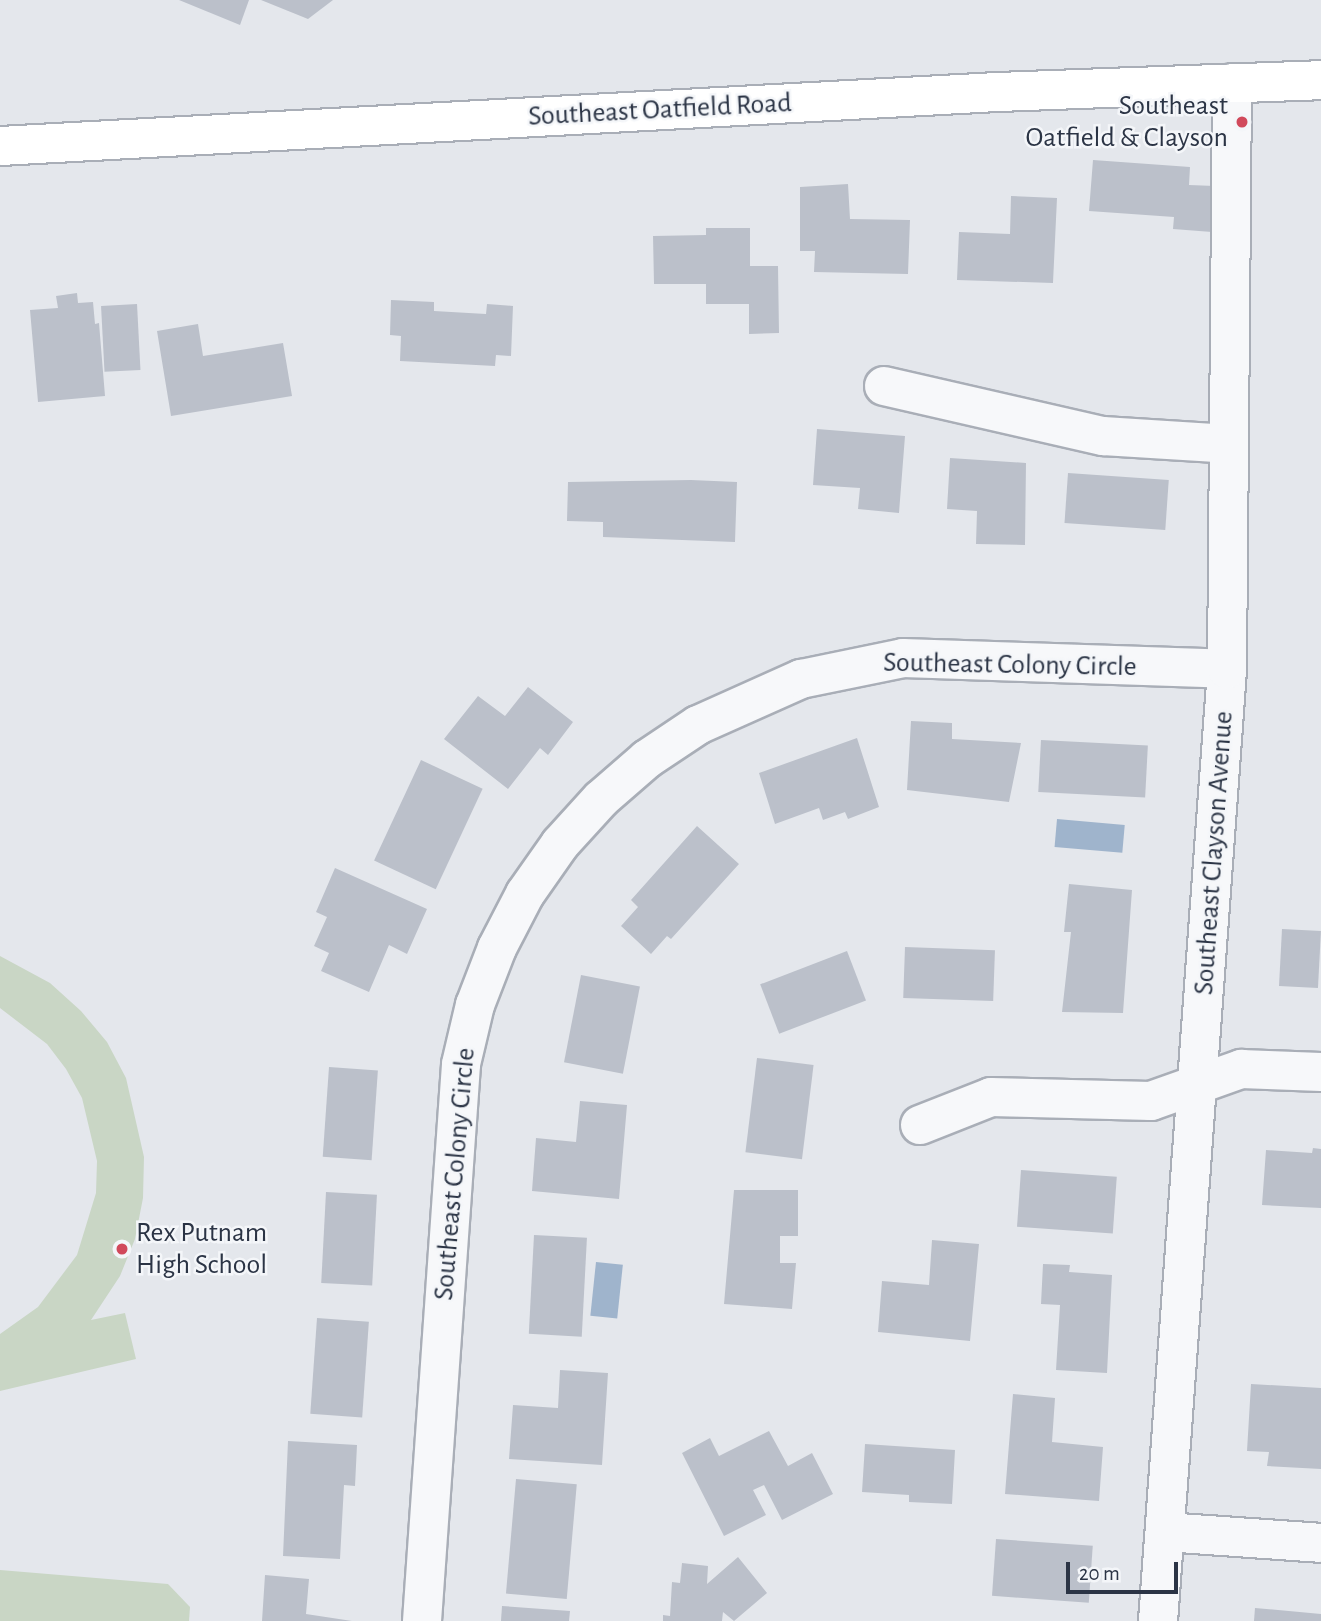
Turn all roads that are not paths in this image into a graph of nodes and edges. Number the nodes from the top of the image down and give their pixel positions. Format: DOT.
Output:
graph roads {
  1 [pos="1321,80"];
  2 [pos="1232,83"];
  3 [pos="0,146"];
  4 [pos="884,386"];
  5 [pos="1229,444"];
  6 [pos="1227,669"];
  7 [pos="1321,1072"];
  8 [pos="1197,1084"];
  9 [pos="920,1125"];
  10 [pos="1165,1532"];
  11 [pos="1321,1543"];
  12 [pos="422,1621"];
  13 [pos="1158,1621"];
  1 -- 2 [label="main road, Southeast Oatfield Road"];
  2 -- 3 [label="main road, Southeast Oatfield Road"];
  2 -- 5 [label="street, Southeast Clayson Avenue"];
  4 -- 5 [label="street"];
  5 -- 6 [label="street, Southeast Clayson Avenue"];
  6 -- 8 [label="street, Southeast Clayson Avenue"];
  6 -- 12 [label="street, Southeast Colony Circle"];
  7 -- 8 [label="street"];
  8 -- 9 [label="street"];
  8 -- 10 [label="street, Southeast Clayson Avenue"];
  10 -- 11 [label="street"];
  10 -- 13 [label="street, Southeast Clayson Avenue"];
}
